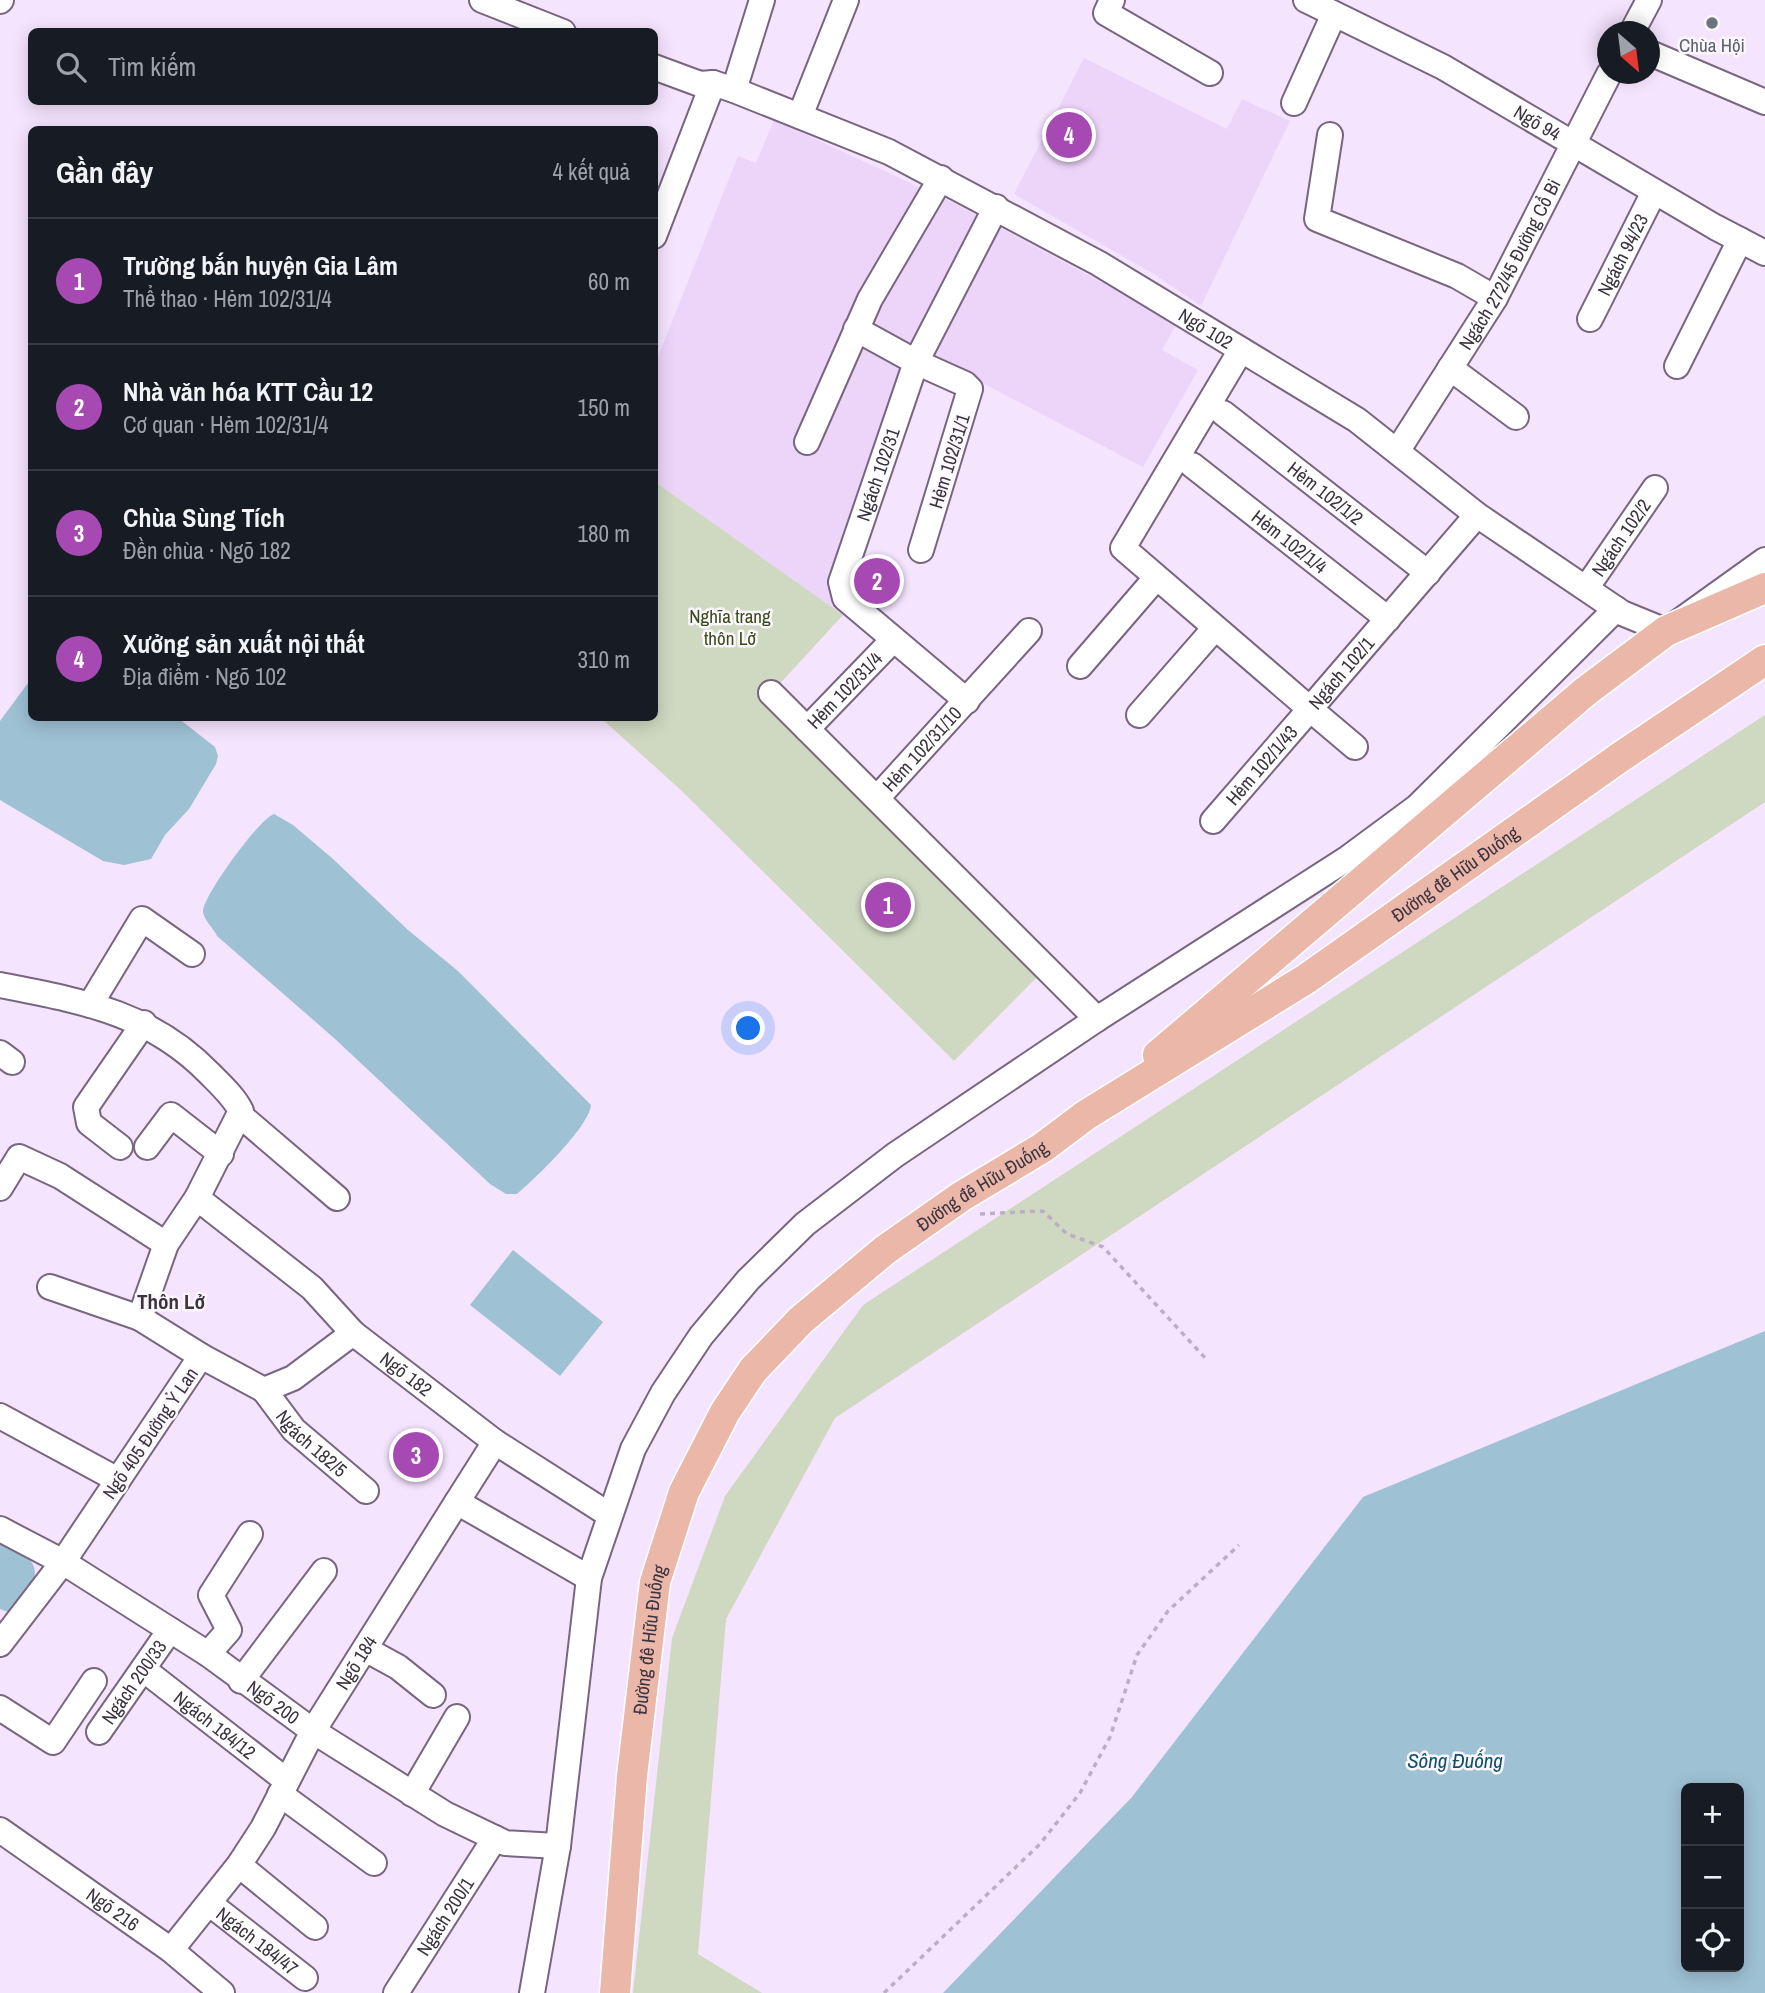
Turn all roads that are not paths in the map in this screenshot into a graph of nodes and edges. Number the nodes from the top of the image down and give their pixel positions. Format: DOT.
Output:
graph roads {
  1 [pos="482,0"];
  2 [pos="762,0"];
  3 [pos="846,0"];
  4 [pos="1112,0"];
  5 [pos="1306,0"];
  6 [pos="1649,0"];
  7 [pos="1334,14"];
  8 [pos="1638,21"];
  9 [pos="553,28"];
  10 [pos="1660,57"];
  11 [pos="658,68"];
  12 [pos="1210,73"];
  13 [pos="1603,84"];
  14 [pos="723,86"];
  15 [pos="1765,102"];
  16 [pos="1294,103"];
  17 [pos="800,116"];
  18 [pos="1330,135"];
  19 [pos="1571,143"];
  20 [pos="941,178"];
  21 [pos="1654,192"];
  22 [pos="996,207"];
  23 [pos="658,227"];
  24 [pos="1740,240"];
  25 [pos="1765,253"];
  26 [pos="1495,298"];
  27 [pos="1590,319"];
  28 [pos="856,329"];
  29 [pos="1241,350"];
  30 [pos="916,362"];
  31 [pos="1677,366"];
  32 [pos="1450,368"];
  33 [pos="1223,413"];
  34 [pos="1516,417"];
  35 [pos="807,442"];
  36 [pos="1398,450"];
  37 [pos="1192,465"];
  38 [pos="1655,488"];
  39 [pos="1477,515"];
  40 [pos="921,550"];
  41 [pos="1765,560"];
  42 [pos="1428,572"];
  43 [pos="1156,578"];
  44 [pos="1587,587"];
  45 [pos="1765,588"];
  46 [pos="1616,609"];
  47 [pos="1388,619"];
  48 [pos="1215,628"];
  49 [pos="1029,631"];
  50 [pos="1666,631"];
  51 [pos="892,641"];
  52 [pos="1765,660"];
  53 [pos="1080,666"];
  54 [pos="771,693"];
  55 [pos="967,701"];
  56 [pos="1310,709"];
  57 [pos="1139,715"];
  58 [pos="807,729"];
  59 [pos="1355,747"];
  60 [pos="878,797"];
  61 [pos="1213,821"];
  62 [pos="192,954"];
  63 [pos="2,990"];
  64 [pos="90,1004"];
  65 [pos="1097,1019"];
  66 [pos="144,1023"];
  67 [pos="1086,1115"];
  68 [pos="241,1116"];
  69 [pos="120,1147"];
  70 [pos="147,1147"];
  71 [pos="221,1154"];
  72 [pos="0,1188"];
  73 [pos="197,1198"];
  74 [pos="337,1198"];
  75 [pos="166,1244"];
  76 [pos="50,1287"];
  77 [pos="140,1318"];
  78 [pos="353,1333"];
  79 [pos="201,1356"];
  80 [pos="264,1390"];
  81 [pos="0,1416"];
  82 [pos="495,1443"];
  83 [pos="118,1480"];
  84 [pos="366,1491"];
  85 [pos="457,1502"];
  86 [pos="608,1514"];
  87 [pos="0,1529"];
  88 [pos="250,1534"];
  89 [pos="63,1562"];
  90 [pos="324,1571"];
  91 [pos="589,1578"];
  92 [pos="170,1630"];
  93 [pos="0,1644"];
  94 [pos="365,1648"];
  95 [pos="208,1654"];
  96 [pos="143,1669"];
  97 [pos="94,1681"];
  98 [pos="241,1681"];
  99 [pos="433,1695"];
  100 [pos="0,1708"];
  101 [pos="457,1717"];
  102 [pos="313,1731"];
  103 [pos="99,1732"];
  104 [pos="284,1787"];
  105 [pos="412,1794"];
  106 [pos="0,1830"];
  107 [pos="495,1838"];
  108 [pos="558,1846"];
  109 [pos="374,1863"];
  110 [pos="240,1865"];
  111 [pos="210,1904"];
  112 [pos="315,1927"];
  113 [pos="171,1950"];
  114 [pos="305,1978"];
  115 [pos="222,1993"];
  116 [pos="396,1993"];
  117 [pos="532,1993"];
  118 [pos="615,1993"];
  1 -- 9 [label="street"];
  2 -- 14 [label="street"];
  3 -- 17 [label="street"];
  4 -- 12 [label="street"];
  5 -- 7 [label="street, Ngõ 94"];
  6 -- 8 [label="street"];
  7 -- 16 [label="street"];
  7 -- 19 [label="street, Ngõ 94"];
  10 -- 15 [label="street"];
  11 -- 14 [label="street, Ngõ 102"];
  13 -- 19 [label="street, Ngách 272/45 Đường Cổ Bi"];
  14 -- 17 [label="street, Ngõ 102"];
  14 -- 23 [label="street"];
  17 -- 20 [label="street, Ngõ 102"];
  18 -- 26 [label="street"];
  19 -- 21 [label="street, Ngõ 94"];
  19 -- 26 [label="street, Ngách 272/45 Đường Cổ Bi"];
  20 -- 22 [label="street, Ngõ 102"];
  20 -- 28 [label="street"];
  21 -- 24 [label="street, Ngõ 94"];
  21 -- 27 [label="street, Ngách 94/23"];
  22 -- 29 [label="street, Ngõ 102"];
  22 -- 30 [label="street, Ngách 102/31"];
  24 -- 25 [label="street, Ngõ 94"];
  24 -- 31 [label="street"];
  26 -- 32 [label="street, Ngách 272/45 Đường Cổ Bi"];
  28 -- 30 [label="street"];
  28 -- 35 [label="street"];
  29 -- 36 [label="street, Ngõ 102"];
  29 -- 43 [label="street, Ngách 102/1"];
  30 -- 40 [label="street, Hẻm 102/31/1"];
  30 -- 51 [label="street, Ngách 102/31"];
  32 -- 34 [label="street"];
  32 -- 36 [label="street, Ngách 272/45 Đường Cổ Bi"];
  33 -- 42 [label="street, Hẻm 102/1/2"];
  36 -- 39 [label="street, Ngõ 102"];
  37 -- 47 [label="street, Hẻm 102/1/4"];
  38 -- 44 [label="street, Ngách 102/2"];
  39 -- 42 [label="street, Ngách 102/1"];
  39 -- 44 [label="street, Ngõ 102"];
  41 -- 50 [label="street"];
  42 -- 47 [label="street, Ngách 102/1"];
  43 -- 48 [label="street, Ngách 102/1"];
  43 -- 53 [label="street"];
  44 -- 46 [label="street, Ngõ 102"];
  45 -- 50 [label="main road"];
  46 -- 50 [label="street, Ngõ 102"];
  46 -- 65 [label="street"];
  47 -- 56 [label="street, Ngách 102/1"];
  48 -- 56 [label="street, Ngách 102/1"];
  48 -- 57 [label="street"];
  49 -- 55 [label="street, Hẻm 102/31/10"];
  50 -- 67 [label="main road"];
  51 -- 55 [label="street, Ngách 102/31"];
  51 -- 58 [label="street, Hẻm 102/31/4"];
  52 -- 67 [label="main road, Đường đê Hữu Đuống"];
  54 -- 58 [label="street"];
  55 -- 60 [label="street, Hẻm 102/31/10"];
  56 -- 59 [label="street"];
  56 -- 61 [label="street, Hẻm 102/1/43"];
  58 -- 60 [label="street, Hẻm 102/31/4"];
  60 -- 65 [label="street, Hẻm 102/31/4"];
  62 -- 64 [label="street"];
  63 -- 64 [label="street"];
  64 -- 66 [label="street"];
  65 -- 86 [label="street"];
  66 -- 68 [label="street"];
  66 -- 69 [label="street"];
  67 -- 118 [label="main road, Đường đê Hữu Đuống"];
  68 -- 71 [label="street"];
  68 -- 74 [label="street"];
  70 -- 71 [label="street"];
  71 -- 73 [label="street"];
  72 -- 75 [label="street"];
  73 -- 75 [label="street"];
  73 -- 78 [label="street, Ngõ 182"];
  75 -- 77 [label="street"];
  76 -- 77 [label="street, Ngõ 405 Đường Ỷ Lan"];
  77 -- 79 [label="street, Ngõ 405 Đường Ỷ Lan"];
  78 -- 80 [label="street"];
  78 -- 82 [label="street, Ngõ 182"];
  79 -- 80 [label="street"];
  79 -- 83 [label="street, Ngõ 405 Đường Ỷ Lan"];
  80 -- 84 [label="street, Ngách 182/5"];
  81 -- 83 [label="street"];
  82 -- 85 [label="street, Ngõ 184"];
  82 -- 86 [label="street, Ngõ 182"];
  83 -- 89 [label="street, Ngõ 405 Đường Ỷ Lan"];
  85 -- 91 [label="street"];
  85 -- 94 [label="street, Ngõ 184"];
  86 -- 91 [label="street"];
  87 -- 89 [label="street, Ngõ 200"];
  88 -- 95 [label="street"];
  89 -- 92 [label="street, Ngõ 200"];
  89 -- 93 [label="street, Ngõ 405 Đường Ỷ Lan"];
  90 -- 98 [label="street"];
  91 -- 108 [label="street"];
  92 -- 95 [label="street, Ngõ 200"];
  92 -- 96 [label="street, Ngách 200/33"];
  94 -- 99 [label="street"];
  94 -- 102 [label="street, Ngõ 184"];
  95 -- 98 [label="street, Ngõ 200"];
  96 -- 103 [label="street, Ngách 200/33"];
  96 -- 104 [label="street, Ngách 184/12"];
  97 -- 100 [label="street"];
  98 -- 102 [label="street, Ngõ 200"];
  101 -- 105 [label="street"];
  102 -- 104 [label="street, Ngõ 184"];
  102 -- 105 [label="street, Ngõ 200"];
  104 -- 109 [label="street, Ngách 184/12"];
  104 -- 110 [label="street, Ngõ 184"];
  105 -- 107 [label="street, Ngõ 200"];
  106 -- 113 [label="street, Ngõ 216"];
  107 -- 108 [label="street, Ngõ 200"];
  107 -- 116 [label="street, Ngách 200/1"];
  108 -- 117 [label="street"];
  110 -- 111 [label="street, Ngõ 184"];
  110 -- 112 [label="street"];
  111 -- 113 [label="street, Ngõ 184"];
  111 -- 114 [label="street, Ngách 184/47"];
  113 -- 115 [label="street, Ngõ 216"];
}
